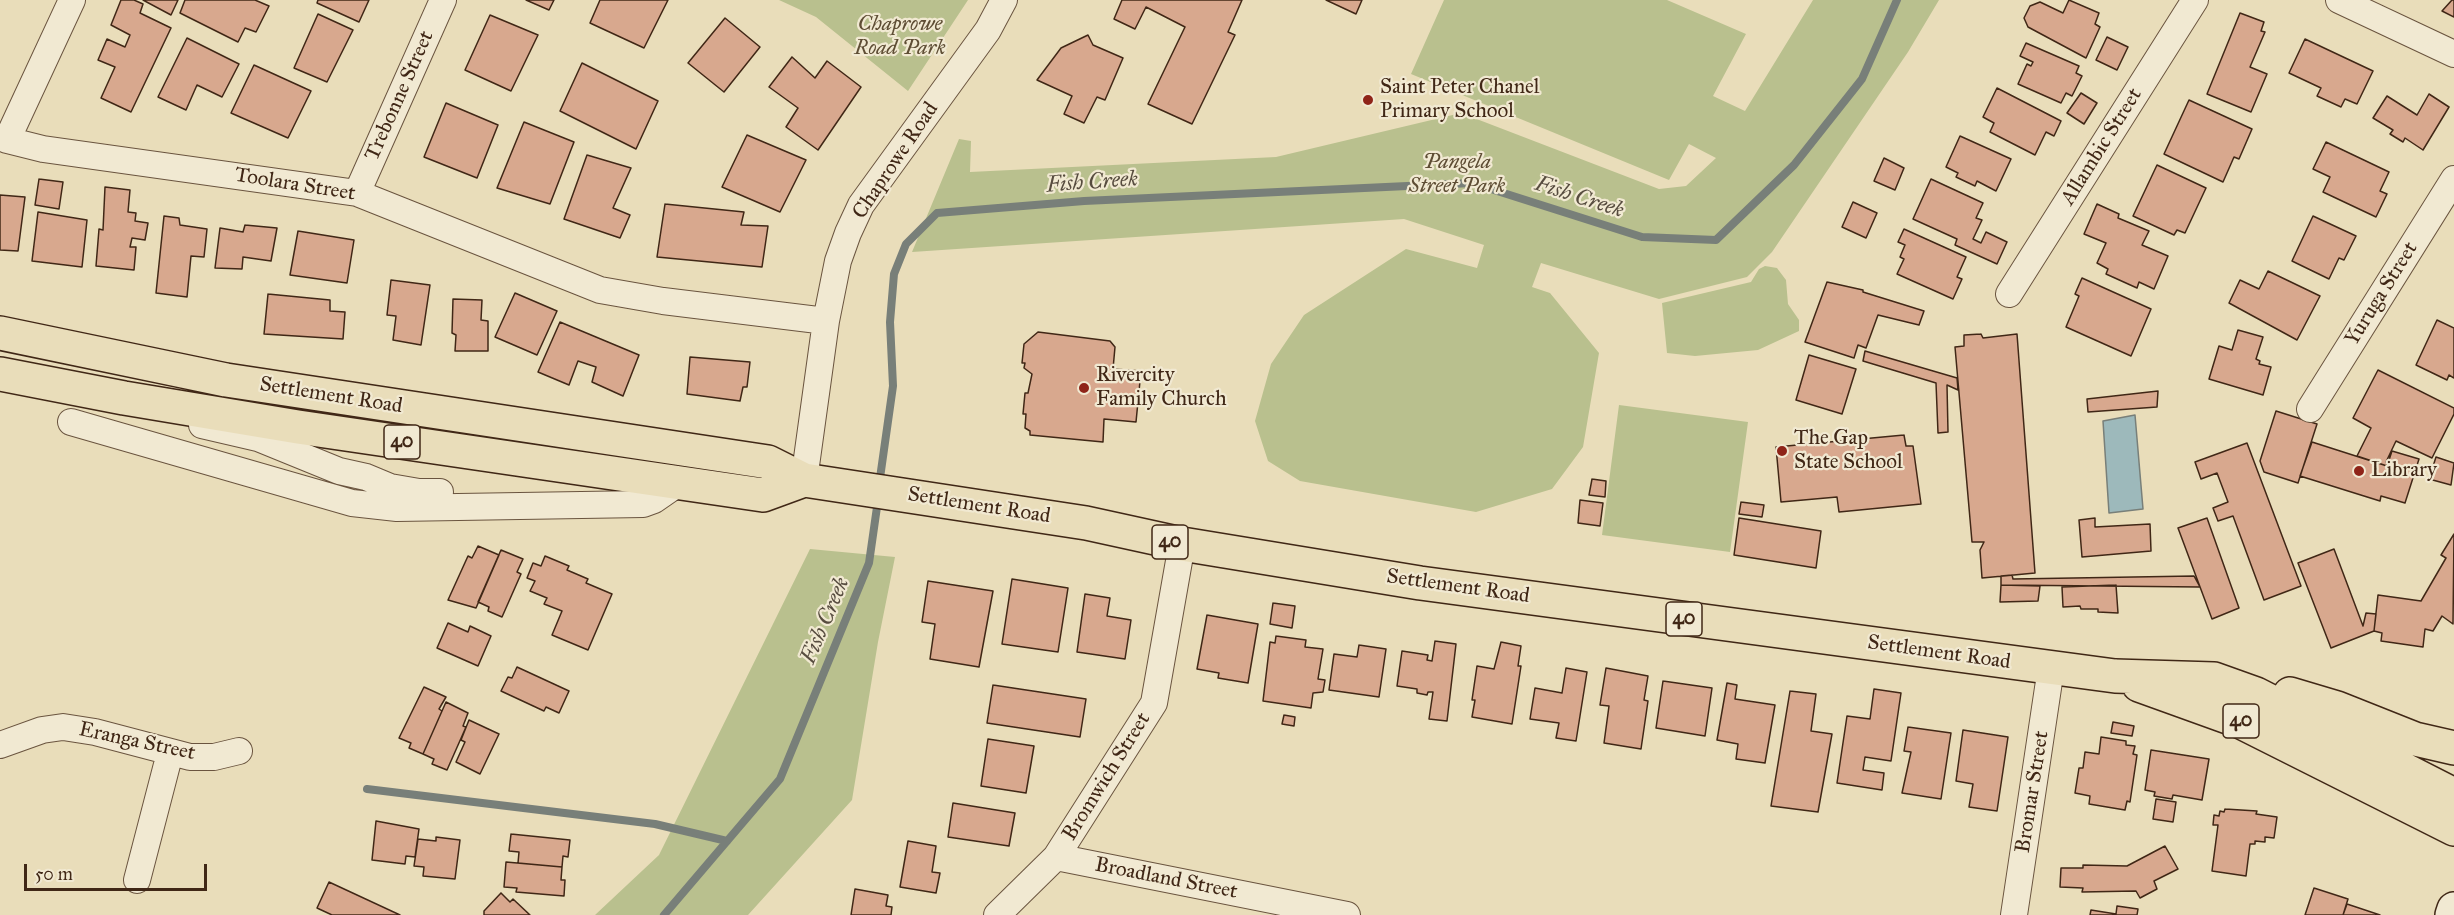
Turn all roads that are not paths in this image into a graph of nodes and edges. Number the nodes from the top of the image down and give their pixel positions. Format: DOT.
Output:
graph roads {
  1 [pos="72,0"];
  2 [pos="443,0"];
  3 [pos="1004,0"];
  4 [pos="2195,0"];
  5 [pos="2339,0"];
  6 [pos="2454,54"];
  7 [pos="2454,178"];
  8 [pos="357,193"];
  9 [pos="2009,294"];
  10 [pos="826,321"];
  11 [pos="0,333"];
  12 [pos="0,374"];
  13 [pos="124,398"];
  14 [pos="2310,409"];
  15 [pos="458,416"];
  16 [pos="71,422"];
  17 [pos="804,480"];
  18 [pos="680,482"];
  19 [pos="510,505"];
  20 [pos="1182,544"];
  21 [pos="2051,668"];
  22 [pos="2115,676"];
  23 [pos="2214,679"];
  24 [pos="0,745"];
  25 [pos="2454,748"];
  26 [pos="239,751"];
  27 [pos="170,753"];
  28 [pos="2454,795"];
  29 [pos="2454,830"];
  30 [pos="1056,857"];
  31 [pos="137,880"];
  32 [pos="2454,909"];
  33 [pos="997,915"];
  34 [pos="1347,915"];
  35 [pos="2014,915"];
  36 [pos="2452,915"];
  1 -- 8 [label="street, Toolara Street"];
  2 -- 8 [label="street, Trebonne Street"];
  3 -- 10 [label="street, Chaprowe Road"];
  4 -- 9 [label="street, Allambic Street"];
  5 -- 6 [label="street"];
  7 -- 14 [label="street, Yuruga Street"];
  8 -- 10 [label="street, Toolara Street"];
  10 -- 17 [label="street, Chaprowe Road"];
  11 -- 15 [label="main road, Settlement Road / 40"];
  12 -- 13 [label="main road, Settlement Road / 40"];
  13 -- 18 [label="main road, Settlement Road / 40"];
  13 -- 19 [label="street"];
  15 -- 17 [label="main road, Settlement Road / 40"];
  15 -- 18 [label="main road"];
  16 -- 19 [label="street"];
  17 -- 18 [label="main road, Settlement Road / 40"];
  17 -- 20 [label="main road, Settlement Road / 40"];
  18 -- 19 [label="street"];
  20 -- 21 [label="main road, Settlement Road / 40"];
  20 -- 30 [label="street, Bromwich Street"];
  21 -- 22 [label="main road, Settlement Road / 40"];
  21 -- 35 [label="street, Bromar Street"];
  22 -- 23 [label="main road, Settlement Road / 40"];
  22 -- 29 [label="main road, Settlement Road / 40"];
  23 -- 25 [label="main road"];
  23 -- 28 [label="main road, Settlement Road / 40"];
  24 -- 27 [label="street, Eranga Street"];
  26 -- 27 [label="street, Eranga Street"];
  27 -- 31 [label="street"];
  30 -- 33 [label="street, Bromwich Street"];
  30 -- 34 [label="street, Broadland Street"];
  32 -- 36 [label="main road"];
}
